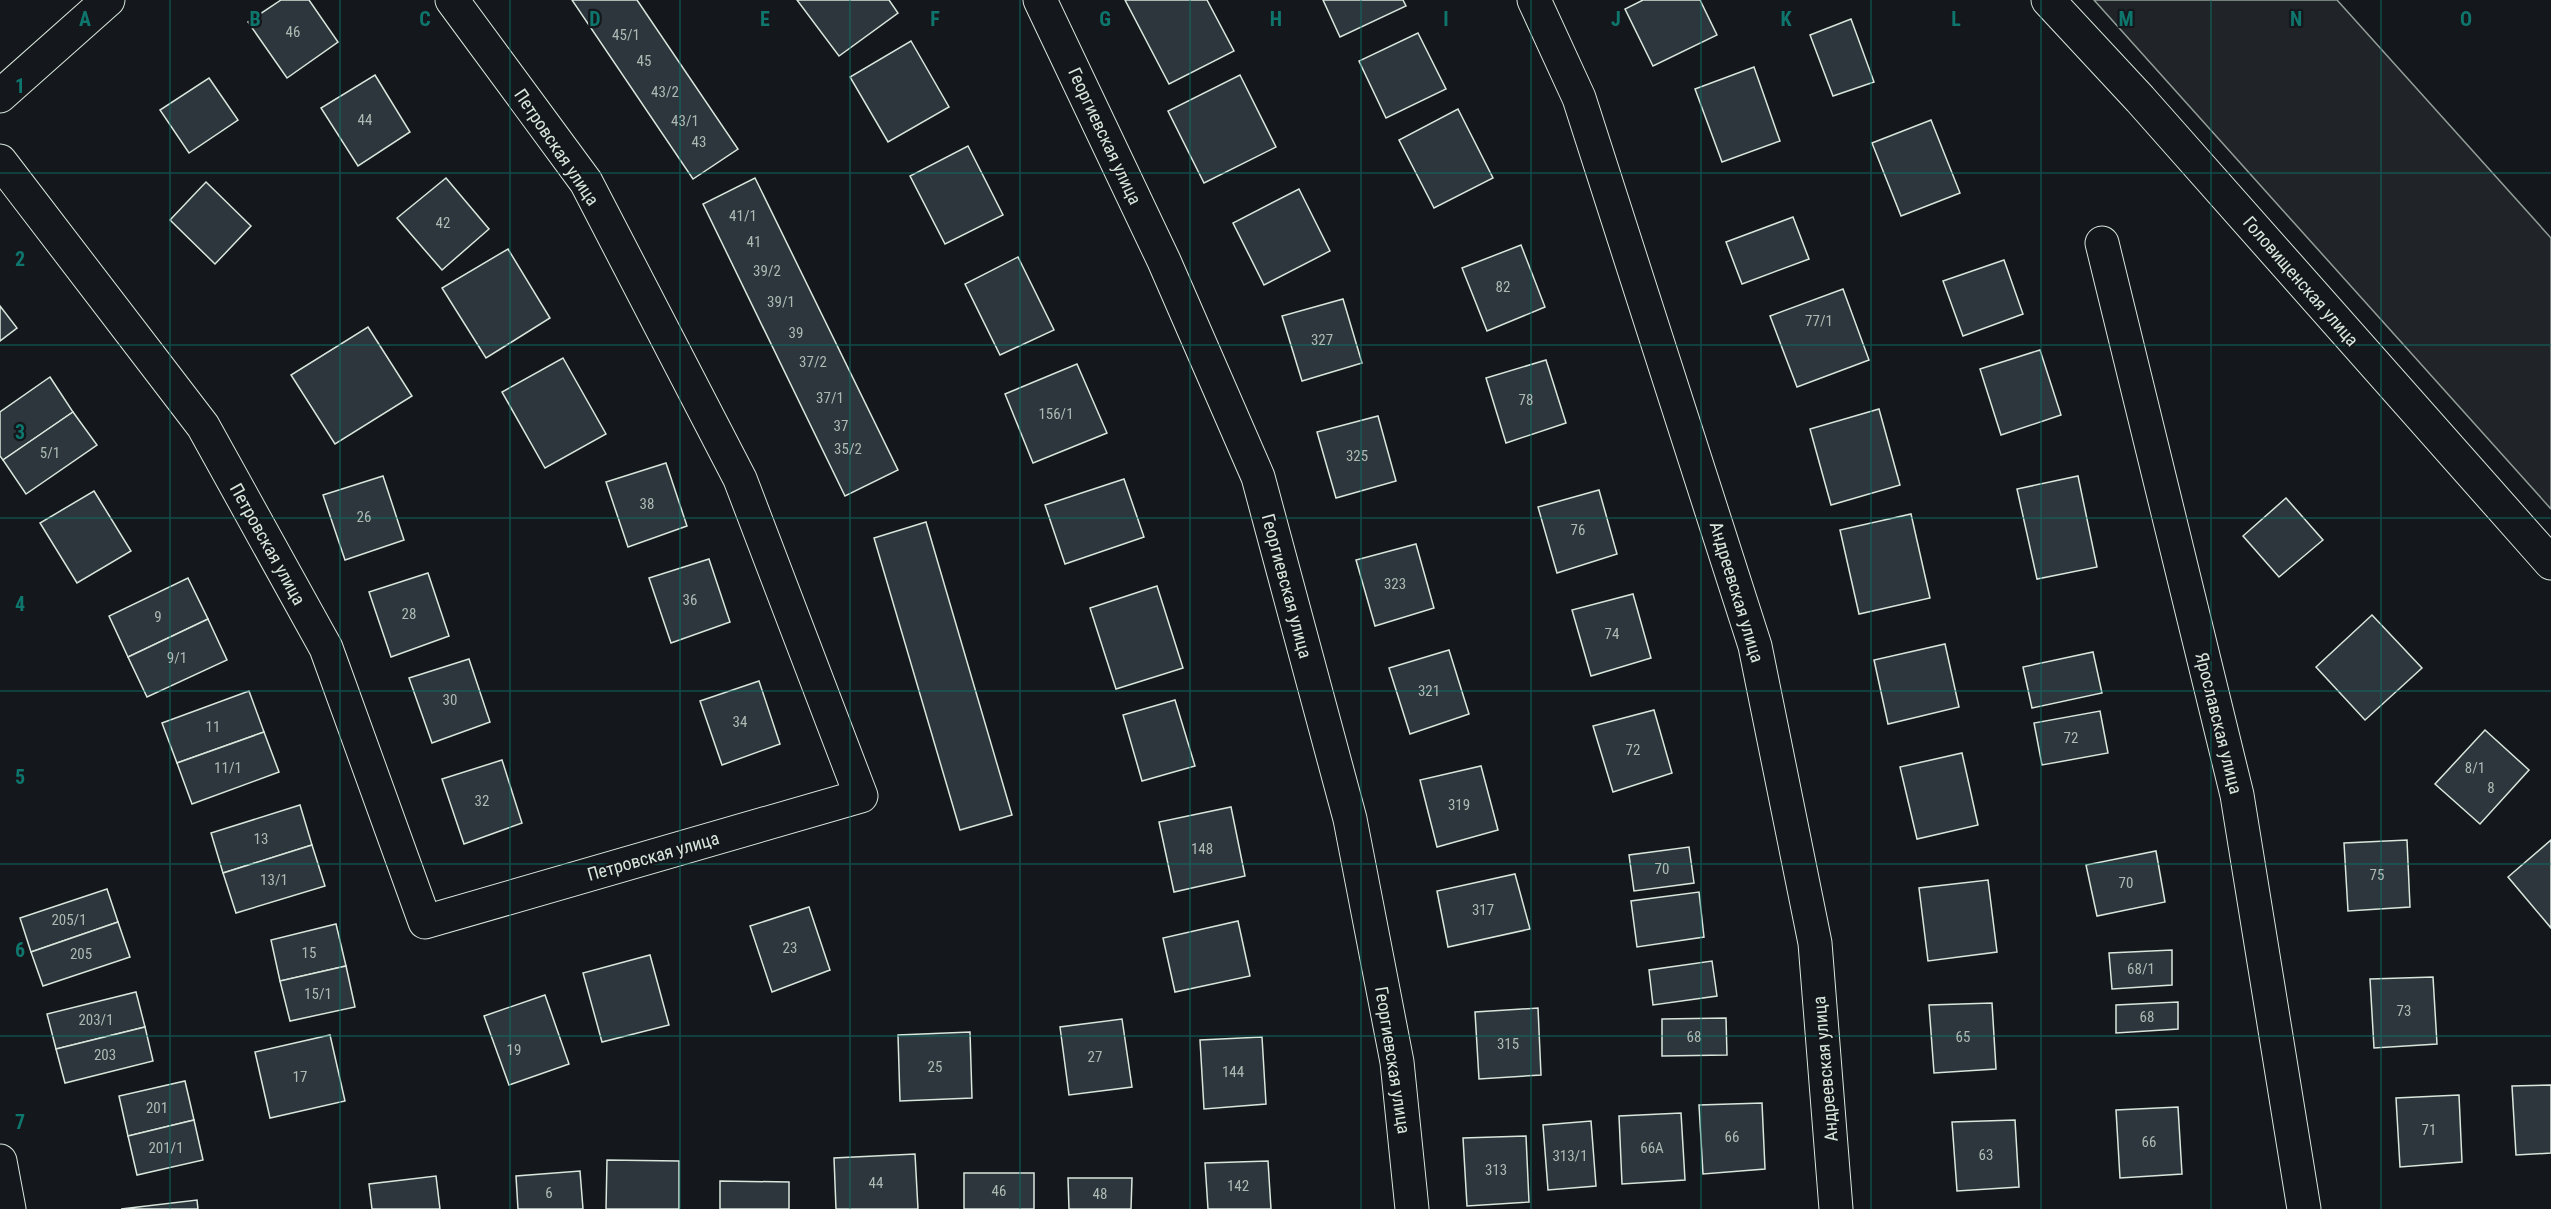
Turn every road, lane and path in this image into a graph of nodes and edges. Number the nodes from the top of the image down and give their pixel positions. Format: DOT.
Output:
graph roads {
  1 [pos="108,0"];
  2 [pos="452,0"];
  3 [pos="1040,0"];
  4 [pos="1534,0"];
  5 [pos="2048,0"];
  6 [pos="0,96"];
  7 [pos="0,161"];
  8 [pos="2102,243"];
  9 [pos="2551,563"];
  10 [pos="0,1161"];
  11 [pos="9,1209"];
  12 [pos="1412,1209"];
  13 [pos="1836,1209"];
  14 [pos="2304,1209"];
  1 -- 6 [label="street"];
  2 -- 7 [label="street, Петровская улица"];
  3 -- 12 [label="street, Георгиевская улица"];
  4 -- 13 [label="street, Андреевская улица"];
  5 -- 9 [label="street, Головищенская улица"];
  8 -- 14 [label="street, Ярославская улица"];
  10 -- 11 [label="street"];
}
